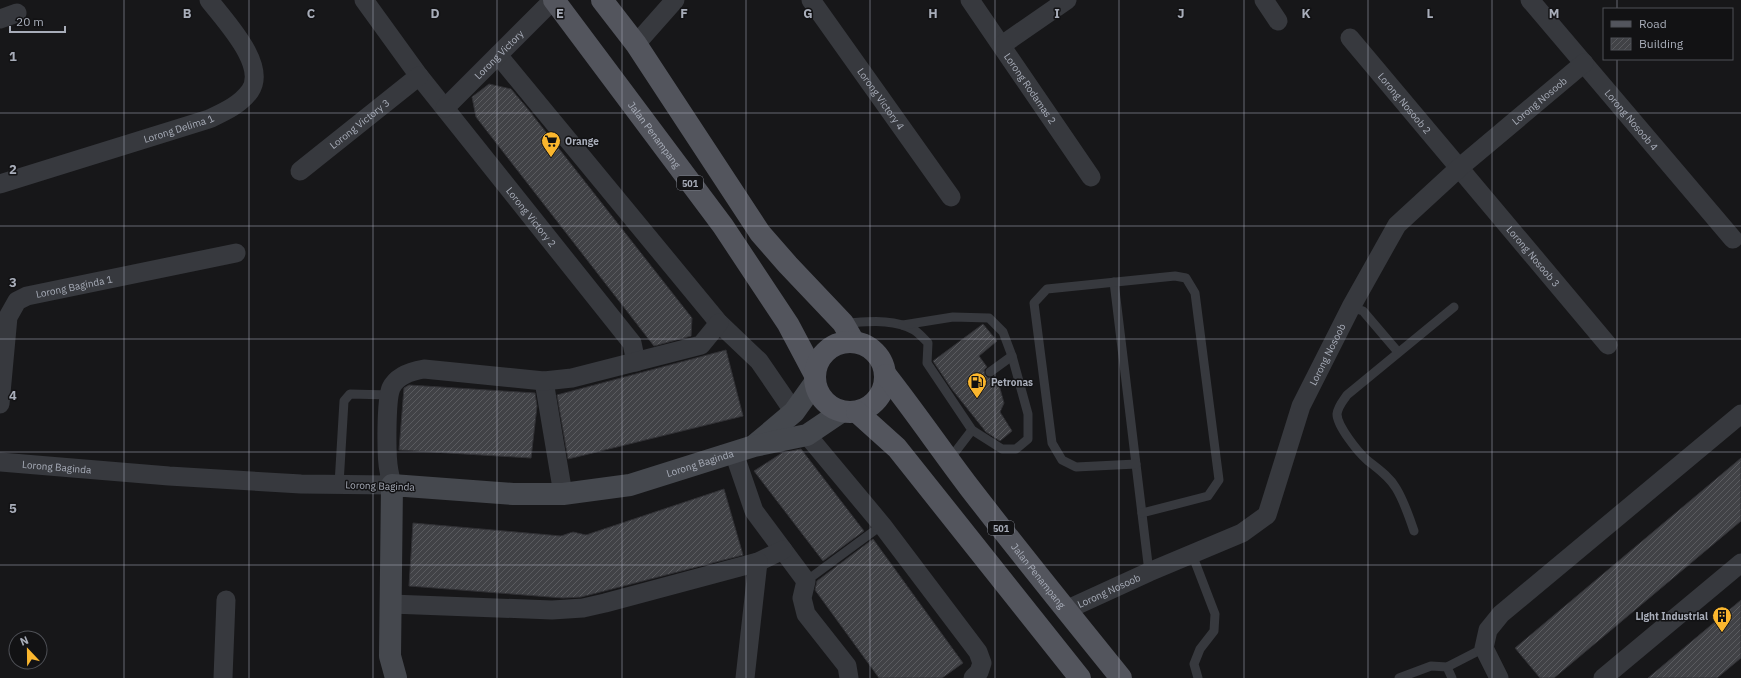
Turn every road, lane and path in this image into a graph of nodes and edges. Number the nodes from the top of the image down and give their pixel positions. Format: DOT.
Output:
graph roads {
  1 [pos="209,0"];
  2 [pos="364,0"];
  3 [pos="554,0"];
  4 [pos="602,0"];
  5 [pos="675,0"];
  6 [pos="811,0"];
  7 [pos="970,0"];
  8 [pos="1067,0"];
  9 [pos="1264,0"];
  10 [pos="1530,0"];
  11 [pos="1278,21"];
  12 [pos="1350,38"];
  13 [pos="636,44"];
  14 [pos="1002,44"];
  15 [pos="498,55"];
  16 [pos="1584,63"];
  17 [pos="419,76"];
  18 [pos="445,108"];
  19 [pos="1459,168"];
  20 [pos="300,171"];
  21 [pos="1091,177"];
  22 [pos="0,184"];
  23 [pos="951,198"];
  24 [pos="1733,239"];
  25 [pos="236,254"];
  26 [pos="1114,282"];
  27 [pos="1351,307"];
  28 [pos="1454,307"];
  29 [pos="719,323"];
  30 [pos="843,323"];
  31 [pos="903,325"];
  32 [pos="854,342"];
  33 [pos="1608,345"];
  34 [pos="1398,352"];
  35 [pos="1012,356"];
  36 [pos="636,362"];
  37 [pos="990,372"];
  38 [pos="886,375"];
  39 [pos="814,378"];
  40 [pos="544,381"];
  41 [pos="390,395"];
  42 [pos="0,404"];
  43 [pos="794,412"];
  44 [pos="849,412"];
  45 [pos="1741,414"];
  46 [pos="972,430"];
  47 [pos="807,435"];
  48 [pos="744,449"];
  49 [pos="949,460"];
  50 [pos="0,462"];
  51 [pos="1136,464"];
  52 [pos="339,484"];
  53 [pos="392,485"];
  54 [pos="563,494"];
  55 [pos="1142,514"];
  56 [pos="882,525"];
  57 [pos="1414,531"];
  58 [pos="783,550"];
  59 [pos="1192,554"];
  60 [pos="758,562"];
  61 [pos="1741,563"];
  62 [pos="1149,572"];
  63 [pos="806,581"];
  64 [pos="226,600"];
  65 [pos="391,604"];
  66 [pos="1066,610"];
  67 [pos="1484,648"];
  68 [pos="1447,667"];
  69 [pos="223,678"];
  70 [pos="396,678"];
  71 [pos="745,678"];
  72 [pos="849,678"];
  73 [pos="973,678"];
  74 [pos="1080,678"];
  75 [pos="1121,678"];
  76 [pos="1198,678"];
  77 [pos="1399,678"];
  78 [pos="1452,678"];
  79 [pos="1499,678"];
  80 [pos="1603,678"];
  1 -- 22 [label="street, Lorong Delima 1"];
  2 -- 17 [label="street, Lorong Victory 2"];
  3 -- 15 [label="street, Lorong Victory"];
  3 -- 39 [label="main road, Jalan Penampang / 501"];
  4 -- 13 [label="main road"];
  5 -- 13 [label="street"];
  6 -- 23 [label="street, Lorong Victory 4"];
  7 -- 14 [label="street, Lorong Rodamas 2"];
  8 -- 14 [label="street"];
  9 -- 11 [label="street"];
  10 -- 16 [label="street, Lorong Nosoob 4"];
  12 -- 19 [label="street, Lorong Nosoob 2"];
  13 -- 30 [label="main road"];
  14 -- 21 [label="street, Lorong Rodamas 2"];
  15 -- 18 [label="street, Lorong Victory"];
  15 -- 29 [label="street"];
  16 -- 19 [label="street, Lorong Nosoob"];
  16 -- 24 [label="street, Lorong Nosoob 4"];
  17 -- 18 [label="street, Lorong Victory 2"];
  17 -- 20 [label="street, Lorong Victory 3"];
  18 -- 36 [label="street, Lorong Victory 2"];
  19 -- 27 [label="street, Lorong Nosoob"];
  19 -- 33 [label="street, Lorong Nosoob 3"];
  25 -- 42 [label="street, Lorong Baginda 1"];
  26 -- 51 [label="lane"];
  26 -- 51 [label="lane"];
  26 -- 55 [label="lane"];
  27 -- 34 [label="lane"];
  27 -- 59 [label="street, Lorong Nosoob"];
  28 -- 34 [label="lane"];
  29 -- 36 [label="street"];
  29 -- 43 [label="street"];
  30 -- 31 [label="lane"];
  30 -- 32 [label="main road"];
  31 -- 35 [label="lane"];
  31 -- 46 [label="lane"];
  32 -- 38 [label="main road"];
  32 -- 39 [label="main road"];
  34 -- 57 [label="lane"];
  35 -- 37 [label="lane"];
  35 -- 46 [label="lane"];
  36 -- 40 [label="street"];
  38 -- 44 [label="main road"];
  38 -- 49 [label="main road, Jalan Penampang / 501"];
  39 -- 43 [label="street, Lorong Baginda"];
  39 -- 44 [label="main road"];
  40 -- 41 [label="street"];
  40 -- 54 [label="street"];
  41 -- 52 [label="lane"];
  41 -- 53 [label="street"];
  43 -- 48 [label="street, Lorong Baginda"];
  44 -- 47 [label="street, Lorong Baginda"];
  44 -- 74 [label="main road"];
  45 -- 67 [label="street"];
  46 -- 49 [label="lane"];
  47 -- 48 [label="street, Lorong Baginda"];
  47 -- 56 [label="street"];
  48 -- 54 [label="street, Lorong Baginda"];
  48 -- 58 [label="street"];
  49 -- 66 [label="main road, Jalan Penampang / 501"];
  50 -- 52 [label="street, Lorong Baginda"];
  51 -- 55 [label="lane"];
  52 -- 53 [label="street, Lorong Baginda"];
  53 -- 54 [label="street, Lorong Baginda"];
  53 -- 65 [label="street"];
  55 -- 62 [label="lane"];
  56 -- 63 [label="lane"];
  56 -- 73 [label="street"];
  58 -- 60 [label="street"];
  58 -- 63 [label="street"];
  59 -- 62 [label="street, Lorong Nosoob"];
  59 -- 76 [label="lane"];
  60 -- 65 [label="street"];
  60 -- 71 [label="street"];
  61 -- 80 [label="street"];
  62 -- 66 [label="street, Lorong Nosoob"];
  63 -- 72 [label="street"];
  64 -- 69 [label="street"];
  65 -- 70 [label="street"];
  66 -- 75 [label="main road, Jalan Penampang / 501"];
  67 -- 68 [label="lane"];
  67 -- 79 [label="street"];
  68 -- 77 [label="lane"];
  68 -- 78 [label="lane"];
}
